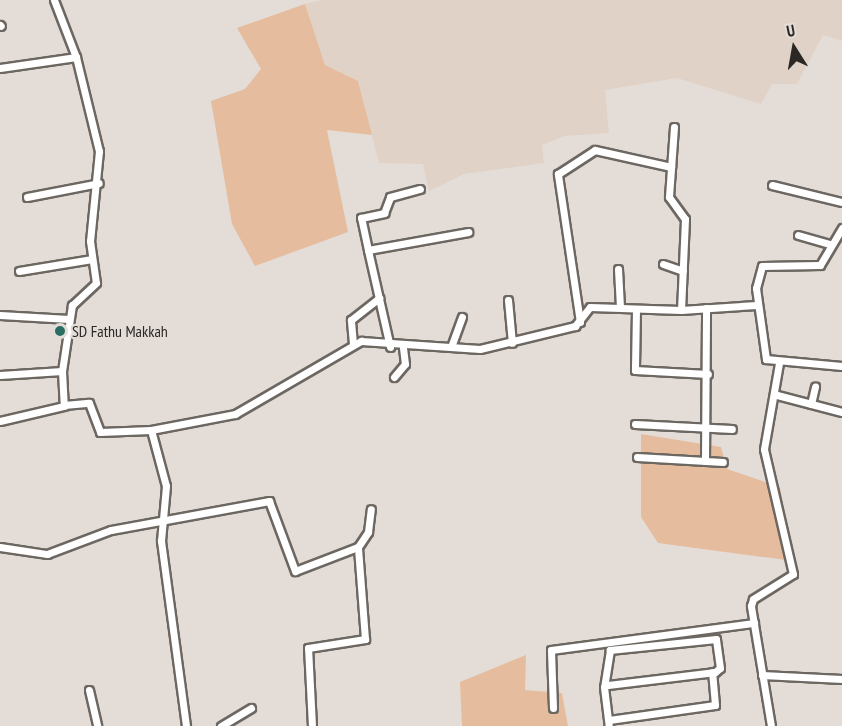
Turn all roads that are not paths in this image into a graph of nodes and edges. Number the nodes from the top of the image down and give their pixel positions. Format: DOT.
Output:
graph roads {
  1 [pos="54,0"];
  2 [pos="76,57"];
  3 [pos="0,68"];
  4 [pos="674,126"];
  5 [pos="671,167"];
  6 [pos="99,183"];
  7 [pos="772,185"];
  8 [pos="420,189"];
  9 [pos="27,196"];
  10 [pos="842,202"];
  11 [pos="842,228"];
  12 [pos="468,232"];
  13 [pos="798,235"];
  14 [pos="832,245"];
  15 [pos="368,250"];
  16 [pos="92,259"];
  17 [pos="663,264"];
  18 [pos="618,269"];
  19 [pos="19,271"];
  20 [pos="683,271"];
  21 [pos="379,298"];
  22 [pos="508,300"];
  23 [pos="757,305"];
  24 [pos="620,307"];
  25 [pos="706,308"];
  26 [pos="636,310"];
  27 [pos="681,310"];
  28 [pos="0,315"];
  29 [pos="462,317"];
  30 [pos="69,319"];
  31 [pos="580,322"];
  32 [pos="512,343"];
  33 [pos="353,344"];
  34 [pos="390,347"];
  35 [pos="403,347"];
  36 [pos="451,347"];
  37 [pos="779,363"];
  38 [pos="842,366"];
  39 [pos="62,371"];
  40 [pos="0,375"];
  41 [pos="708,375"];
  42 [pos="394,377"];
  43 [pos="815,386"];
  44 [pos="777,396"];
  45 [pos="811,404"];
  46 [pos="64,406"];
  47 [pos="842,412"];
  48 [pos="0,421"];
  49 [pos="635,424"];
  50 [pos="706,428"];
  51 [pos="732,429"];
  52 [pos="151,430"];
  53 [pos="637,457"];
  54 [pos="705,461"];
  55 [pos="723,462"];
  56 [pos="371,509"];
  57 [pos="161,520"];
  58 [pos="0,547"];
  59 [pos="358,547"];
  60 [pos="754,623"];
  61 [pos="712,672"];
  62 [pos="762,675"];
  63 [pos="842,679"];
  64 [pos="608,685"];
  65 [pos="89,690"];
  66 [pos="250,708"];
  67 [pos="553,708"];
  68 [pos="609,723"];
  69 [pos="97,726"];
  70 [pos="186,726"];
  71 [pos="221,726"];
  72 [pos="312,726"];
  73 [pos="771,726"];
  1 -- 2 [label="street"];
  2 -- 3 [label="street"];
  2 -- 6 [label="street"];
  4 -- 5 [label="street"];
  5 -- 20 [label="street"];
  5 -- 31 [label="street"];
  6 -- 9 [label="street"];
  6 -- 16 [label="street"];
  7 -- 10 [label="street"];
  8 -- 15 [label="street"];
  11 -- 14 [label="street"];
  12 -- 15 [label="street"];
  13 -- 14 [label="street"];
  14 -- 23 [label="street"];
  15 -- 21 [label="street"];
  16 -- 19 [label="street"];
  16 -- 30 [label="street"];
  17 -- 20 [label="street"];
  18 -- 24 [label="street"];
  20 -- 27 [label="street"];
  21 -- 33 [label="street"];
  21 -- 34 [label="street"];
  22 -- 32 [label="street"];
  23 -- 25 [label="street"];
  23 -- 37 [label="street"];
  24 -- 26 [label="street"];
  24 -- 31 [label="street"];
  25 -- 27 [label="street"];
  25 -- 41 [label="street"];
  26 -- 27 [label="street"];
  26 -- 41 [label="street"];
  28 -- 30 [label="street"];
  29 -- 36 [label="street"];
  30 -- 39 [label="street"];
  31 -- 32 [label="street"];
  32 -- 36 [label="street"];
  33 -- 34 [label="street"];
  33 -- 52 [label="street"];
  34 -- 35 [label="street"];
  35 -- 36 [label="street"];
  35 -- 42 [label="street"];
  37 -- 38 [label="street"];
  37 -- 44 [label="street"];
  39 -- 40 [label="street"];
  39 -- 46 [label="street"];
  41 -- 50 [label="street"];
  43 -- 45 [label="street"];
  44 -- 45 [label="street"];
  44 -- 60 [label="street"];
  45 -- 47 [label="street"];
  46 -- 48 [label="street"];
  46 -- 52 [label="street"];
  49 -- 50 [label="street"];
  50 -- 51 [label="street"];
  50 -- 54 [label="street"];
  52 -- 57 [label="street"];
  53 -- 54 [label="street"];
  54 -- 55 [label="street"];
  56 -- 59 [label="street"];
  57 -- 58 [label="street"];
  57 -- 59 [label="street"];
  57 -- 70 [label="street"];
  59 -- 72 [label="street"];
  60 -- 62 [label="street"];
  60 -- 67 [label="street"];
  61 -- 64 [label="street"];
  61 -- 64 [label="street"];
  61 -- 68 [label="street"];
  62 -- 63 [label="street"];
  62 -- 73 [label="street"];
  64 -- 68 [label="street"];
  65 -- 69 [label="street"];
  66 -- 71 [label="street"];
}
